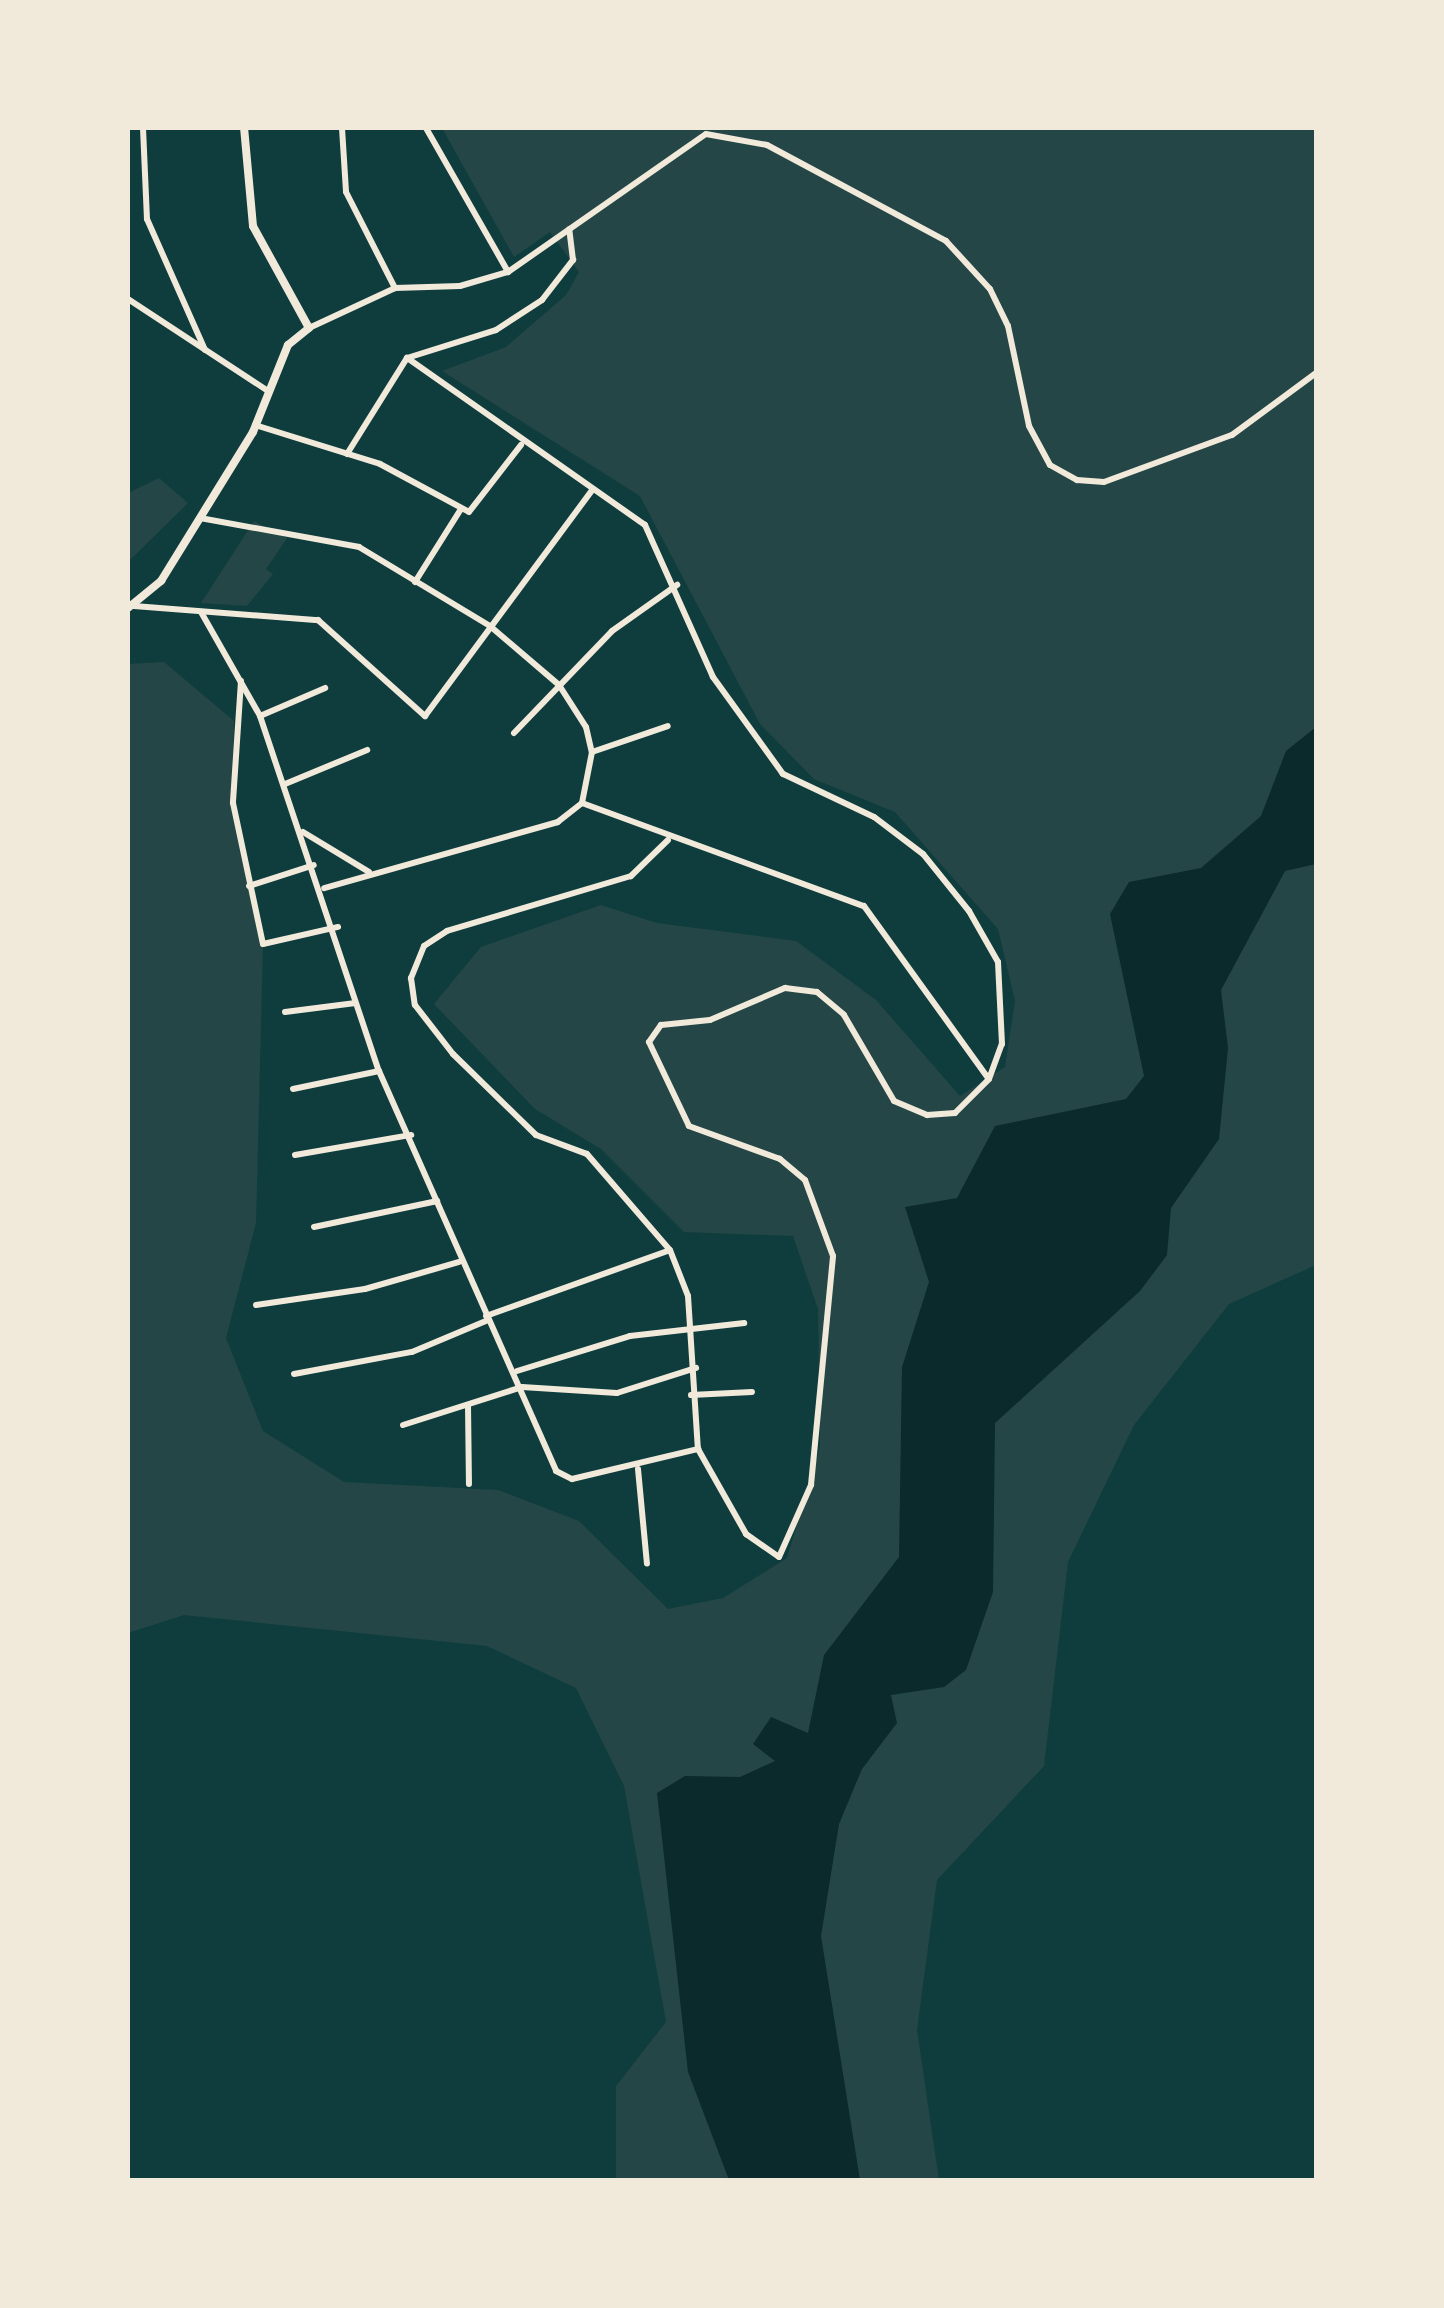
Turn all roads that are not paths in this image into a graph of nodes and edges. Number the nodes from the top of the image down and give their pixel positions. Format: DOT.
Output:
graph roads {
  1 [pos="143,128"];
  2 [pos="244,128"];
  3 [pos="342,128"];
  4 [pos="426,128"];
  5 [pos="569,230"];
  6 [pos="508,272"];
  7 [pos="395,288"];
  8 [pos="128,299"];
  9 [pos="309,328"];
  10 [pos="205,350"];
  11 [pos="406,358"];
  12 [pos="1316,373"];
  13 [pos="268,391"];
  14 [pos="255,425"];
  15 [pos="521,445"];
  16 [pos="347,454"];
  17 [pos="592,490"];
  18 [pos="461,509"];
  19 [pos="197,517"];
  20 [pos="415,582"];
  21 [pos="677,585"];
  22 [pos="131,607"];
  23 [pos="201,612"];
  24 [pos="490,626"];
  25 [pos="241,680"];
  26 [pos="560,685"];
  27 [pos="325,688"];
  28 [pos="260,716"];
  29 [pos="668,726"];
  30 [pos="514,733"];
  31 [pos="367,750"];
  32 [pos="592,752"];
  33 [pos="286,784"];
  34 [pos="582,804"];
  35 [pos="302,831"];
  36 [pos="668,840"];
  37 [pos="314,865"];
  38 [pos="369,872"];
  39 [pos="249,886"];
  40 [pos="324,888"];
  41 [pos="338,927"];
  42 [pos="355,1003"];
  43 [pos="285,1012"];
  44 [pos="379,1071"];
  45 [pos="989,1079"];
  46 [pos="293,1089"];
  47 [pos="410,1135"];
  48 [pos="296,1155"];
  49 [pos="436,1201"];
  50 [pos="314,1227"];
  51 [pos="670,1250"];
  52 [pos="458,1262"];
  53 [pos="256,1306"];
  54 [pos="487,1318"];
  55 [pos="744,1323"];
  56 [pos="692,1330"];
  57 [pos="696,1368"];
  58 [pos="516,1371"];
  59 [pos="294,1374"];
  60 [pos="522,1387"];
  61 [pos="752,1392"];
  62 [pos="691,1395"];
  63 [pos="468,1405"];
  64 [pos="403,1425"];
  65 [pos="698,1450"];
  66 [pos="638,1469"];
  67 [pos="469,1484"];
  68 [pos="647,1564"];
  1 -- 10 [label="street"];
  2 -- 9 [label="street"];
  3 -- 7 [label="street"];
  4 -- 6 [label="street"];
  5 -- 6 [label="street"];
  5 -- 11 [label="street"];
  5 -- 12 [label="street"];
  6 -- 7 [label="street"];
  7 -- 9 [label="street"];
  8 -- 10 [label="street"];
  9 -- 13 [label="street"];
  10 -- 13 [label="street"];
  11 -- 15 [label="street"];
  11 -- 16 [label="street"];
  13 -- 14 [label="street"];
  14 -- 16 [label="street"];
  14 -- 19 [label="street"];
  15 -- 17 [label="street"];
  15 -- 18 [label="street"];
  16 -- 18 [label="street"];
  17 -- 21 [label="street"];
  17 -- 24 [label="street"];
  18 -- 20 [label="street"];
  19 -- 20 [label="street"];
  19 -- 22 [label="street"];
  20 -- 24 [label="street"];
  21 -- 26 [label="street"];
  21 -- 45 [label="street"];
  22 -- 23 [label="street"];
  23 -- 24 [label="street"];
  23 -- 25 [label="street"];
  24 -- 26 [label="street"];
  25 -- 28 [label="street"];
  25 -- 39 [label="street"];
  26 -- 30 [label="street"];
  26 -- 32 [label="street"];
  27 -- 28 [label="street"];
  28 -- 33 [label="street"];
  29 -- 32 [label="street"];
  31 -- 33 [label="street"];
  32 -- 34 [label="street"];
  33 -- 35 [label="street"];
  34 -- 36 [label="street"];
  34 -- 38 [label="street"];
  35 -- 37 [label="street"];
  35 -- 38 [label="street"];
  36 -- 45 [label="street"];
  36 -- 51 [label="street"];
  37 -- 39 [label="street"];
  37 -- 40 [label="street"];
  38 -- 40 [label="street"];
  39 -- 41 [label="street"];
  40 -- 41 [label="street"];
  41 -- 42 [label="street"];
  42 -- 43 [label="street"];
  42 -- 44 [label="street"];
  44 -- 46 [label="street"];
  44 -- 47 [label="street"];
  45 -- 65 [label="street"];
  47 -- 48 [label="street"];
  47 -- 49 [label="street"];
  49 -- 50 [label="street"];
  49 -- 52 [label="street"];
  51 -- 54 [label="street"];
  51 -- 56 [label="street"];
  52 -- 53 [label="street"];
  52 -- 54 [label="street"];
  54 -- 58 [label="street"];
  54 -- 59 [label="street"];
  55 -- 56 [label="street"];
  56 -- 57 [label="street"];
  56 -- 58 [label="street"];
  57 -- 60 [label="street"];
  57 -- 62 [label="street"];
  58 -- 60 [label="street"];
  60 -- 63 [label="street"];
  60 -- 66 [label="street"];
  61 -- 62 [label="street"];
  62 -- 65 [label="street"];
  63 -- 64 [label="street"];
  63 -- 67 [label="street"];
  65 -- 66 [label="street"];
  66 -- 68 [label="street"];
}
